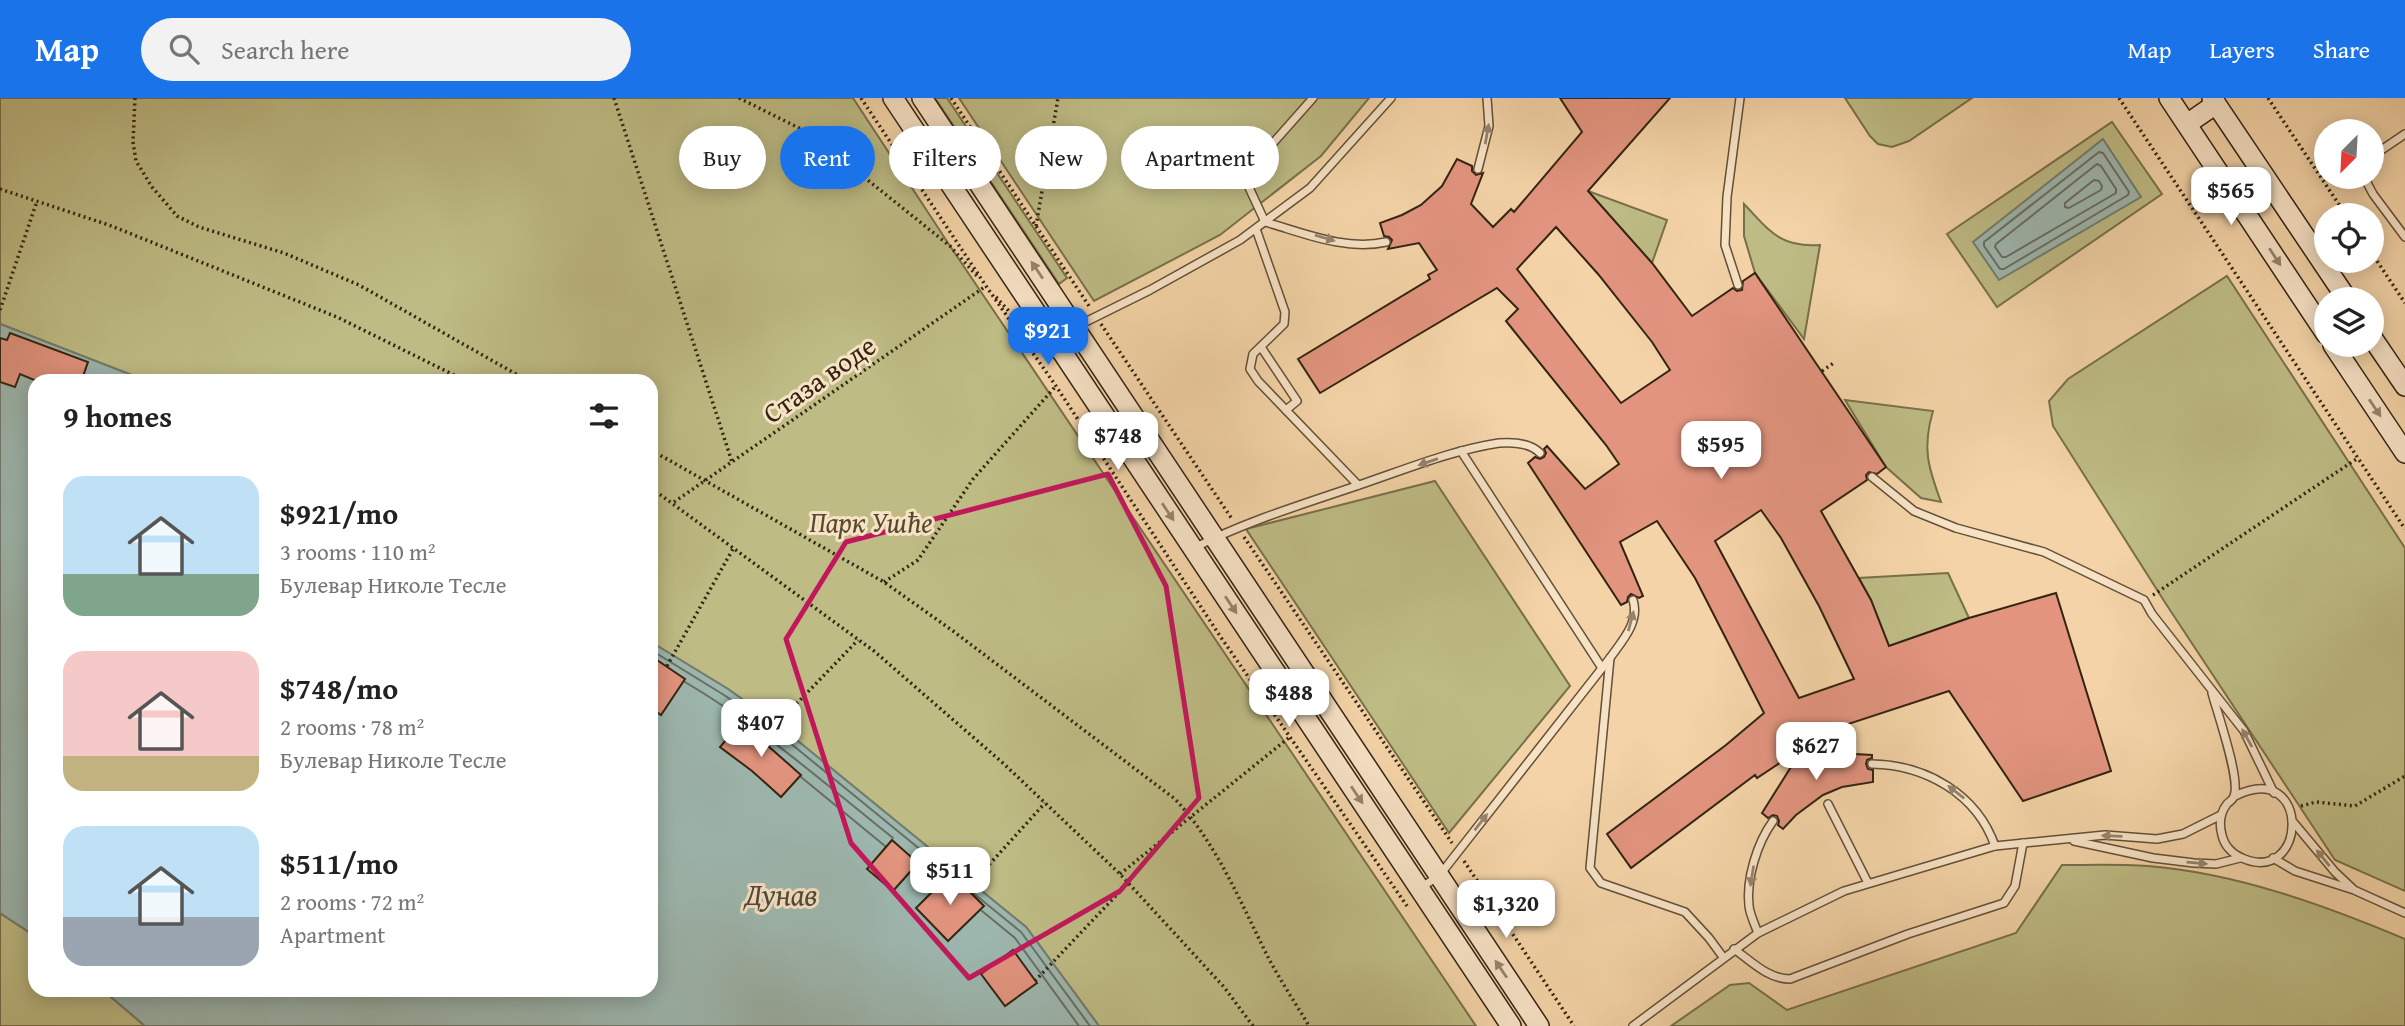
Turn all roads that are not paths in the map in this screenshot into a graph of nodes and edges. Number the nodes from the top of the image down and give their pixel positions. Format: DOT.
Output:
graph roads {
  1 [pos="893,98"];
  2 [pos="922,98"];
  3 [pos="1313,98"];
  4 [pos="1391,98"];
  5 [pos="1487,98"];
  6 [pos="1740,98"];
  7 [pos="2169,98"];
  8 [pos="2214,101"];
  9 [pos="2187,124"];
  10 [pos="2405,134"];
  11 [pos="2384,148"];
  12 [pos="1478,169"];
  13 [pos="2370,189"];
  14 [pos="1265,222"];
  15 [pos="1256,229"];
  16 [pos="2405,237"];
  17 [pos="1386,242"];
  18 [pos="1738,285"];
  19 [pos="2339,287"];
  20 [pos="2314,316"];
  21 [pos="1074,327"];
  22 [pos="1053,338"];
  23 [pos="1261,347"];
  24 [pos="2384,355"];
  25 [pos="2341,357"];
  26 [pos="2405,386"];
  27 [pos="1286,410"];
  28 [pos="1461,451"];
  29 [pos="1540,453"];
  30 [pos="2405,453"];
  31 [pos="1872,477"];
  32 [pos="1358,485"];
  33 [pos="1214,538"];
  34 [pos="1193,548"];
  35 [pos="1633,600"];
  36 [pos="1610,658"];
  37 [pos="1602,668"];
  38 [pos="2210,688"];
  39 [pos="1872,764"];
  40 [pos="2274,793"];
  41 [pos="2235,796"];
  42 [pos="1828,804"];
  43 [pos="2221,815"];
  44 [pos="1773,821"];
  45 [pos="2294,823"];
  46 [pos="2066,839"];
  47 [pos="2023,843"];
  48 [pos="1995,846"];
  49 [pos="2240,858"];
  50 [pos="2273,858"];
  51 [pos="1439,876"];
  52 [pos="1868,883"];
  53 [pos="1419,888"];
  54 [pos="2354,890"];
  55 [pos="2405,913"];
  56 [pos="1758,933"];
  57 [pos="1734,949"];
  58 [pos="1723,957"];
  59 [pos="1511,1026"];
  60 [pos="1539,1026"];
  61 [pos="1633,1026"];
  1 -- 22 [label="main road"];
  21 -- 2 [label="main road, one-way"];
  3 -- 14 [label="lane"];
  4 -- 14 [label="lane"];
  12 -- 5 [label="lane, one-way"];
  6 -- 18 [label="lane"];
  7 -- 9 [label="main road"];
  8 -- 9 [label="main road"];
  8 -- 19 [label="main road"];
  9 -- 20 [label="main road, one-way"];
  10 -- 11 [label="lane"];
  13 -- 16 [label="lane"];
  14 -- 15 [label="lane"];
  14 -- 17 [label="lane, one-way"];
  15 -- 21 [label="lane"];
  15 -- 23 [label="lane"];
  21 -- 22 [label="lane"];
  21 -- 33 [label="main road"];
  22 -- 34 [label="main road, one-way"];
  23 -- 27 [label="lane"];
  23 -- 27 [label="lane"];
  24 -- 26 [label="main road"];
  25 -- 30 [label="main road, one-way"];
  27 -- 32 [label="lane"];
  28 -- 29 [label="lane"];
  28 -- 32 [label="lane, one-way"];
  28 -- 37 [label="lane"];
  31 -- 38 [label="lane"];
  32 -- 33 [label="lane"];
  33 -- 34 [label="lane"];
  33 -- 51 [label="main road"];
  34 -- 53 [label="main road, one-way"];
  36 -- 35 [label="lane, one-way"];
  36 -- 37 [label="lane"];
  36 -- 58 [label="lane"];
  51 -- 37 [label="lane, one-way"];
  40 -- 38 [label="lane, one-way"];
  38 -- 41 [label="lane"];
  48 -- 39 [label="lane, one-way"];
  40 -- 41 [label="lane"];
  40 -- 45 [label="lane"];
  41 -- 43 [label="lane"];
  42 -- 52 [label="lane"];
  43 -- 46 [label="lane, one-way"];
  43 -- 49 [label="lane"];
  44 -- 56 [label="lane, one-way"];
  45 -- 50 [label="lane"];
  54 -- 45 [label="lane, one-way"];
  46 -- 47 [label="lane"];
  46 -- 49 [label="lane, one-way"];
  47 -- 48 [label="lane"];
  47 -- 57 [label="lane"];
  48 -- 52 [label="lane"];
  49 -- 50 [label="lane"];
  50 -- 54 [label="lane"];
  51 -- 53 [label="lane"];
  60 -- 51 [label="main road, one-way"];
  52 -- 56 [label="lane"];
  53 -- 59 [label="main road"];
  54 -- 55 [label="lane"];
  56 -- 57 [label="lane"];
  57 -- 58 [label="lane"];
  58 -- 61 [label="lane"];
}
